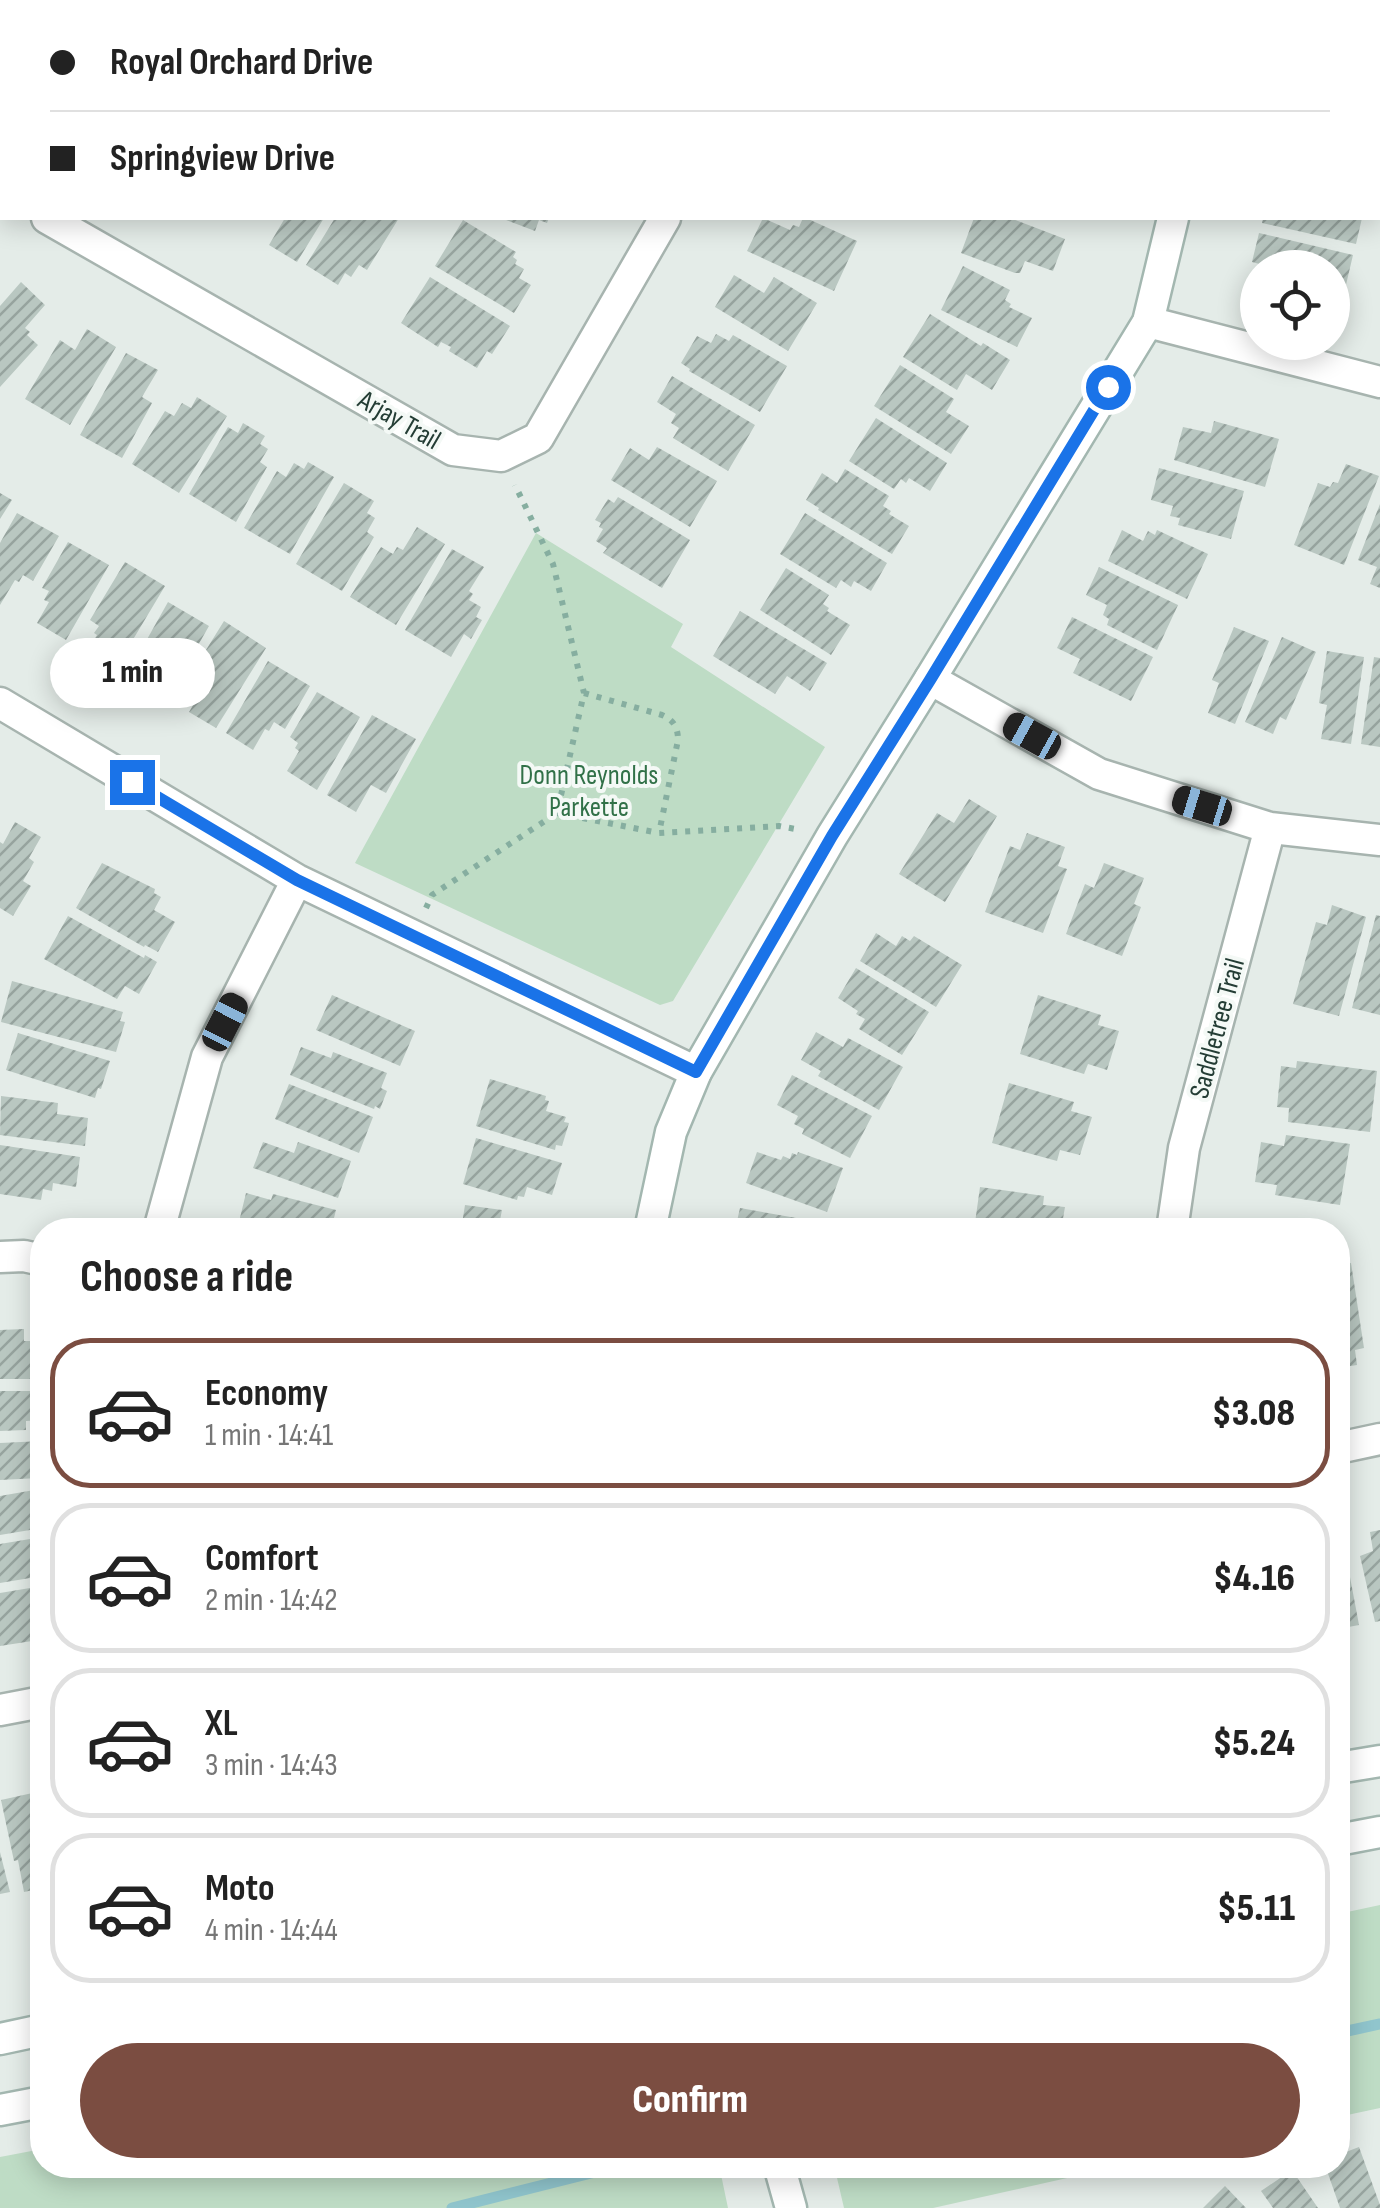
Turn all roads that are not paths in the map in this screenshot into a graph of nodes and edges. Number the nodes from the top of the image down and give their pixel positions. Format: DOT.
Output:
graph roads {
  1 [pos="51,220"];
  2 [pos="665,220"];
  3 [pos="1173,220"];
  4 [pos="1148,322"];
  5 [pos="1380,382"];
  6 [pos="930,680"];
  7 [pos="0,703"];
  8 [pos="1270,828"];
  9 [pos="1380,840"];
  10 [pos="297,880"];
  11 [pos="696,1072"];
  12 [pos="162,1218"];
  13 [pos="653,1218"];
  14 [pos="1174,1218"];
  15 [pos="30,1257"];
  16 [pos="0,1258"];
  17 [pos="1380,1439"];
  18 [pos="1350,1445"];
  19 [pos="30,1704"];
  20 [pos="0,1710"];
  21 [pos="1380,1761"];
  22 [pos="1350,1766"];
  23 [pos="1380,1832"];
  24 [pos="1350,1838"];
  25 [pos="30,2033"];
  26 [pos="0,2039"];
  27 [pos="30,2104"];
  28 [pos="0,2110"];
  29 [pos="782,2178"];
  30 [pos="790,2208"];
  1 -- 2 [label="street, Arjay Trail"];
  3 -- 4 [label="street"];
  4 -- 5 [label="street"];
  4 -- 6 [label="street"];
  6 -- 8 [label="street"];
  6 -- 11 [label="street"];
  7 -- 10 [label="street"];
  8 -- 9 [label="street"];
  8 -- 14 [label="street, Saddletree Trail"];
  10 -- 11 [label="street"];
  10 -- 12 [label="street"];
  11 -- 13 [label="street"];
  15 -- 16 [label="street"];
  17 -- 18 [label="street"];
  19 -- 20 [label="street"];
  21 -- 22 [label="street"];
  23 -- 24 [label="street"];
  25 -- 26 [label="street"];
  27 -- 28 [label="street"];
  29 -- 30 [label="street"];
}
